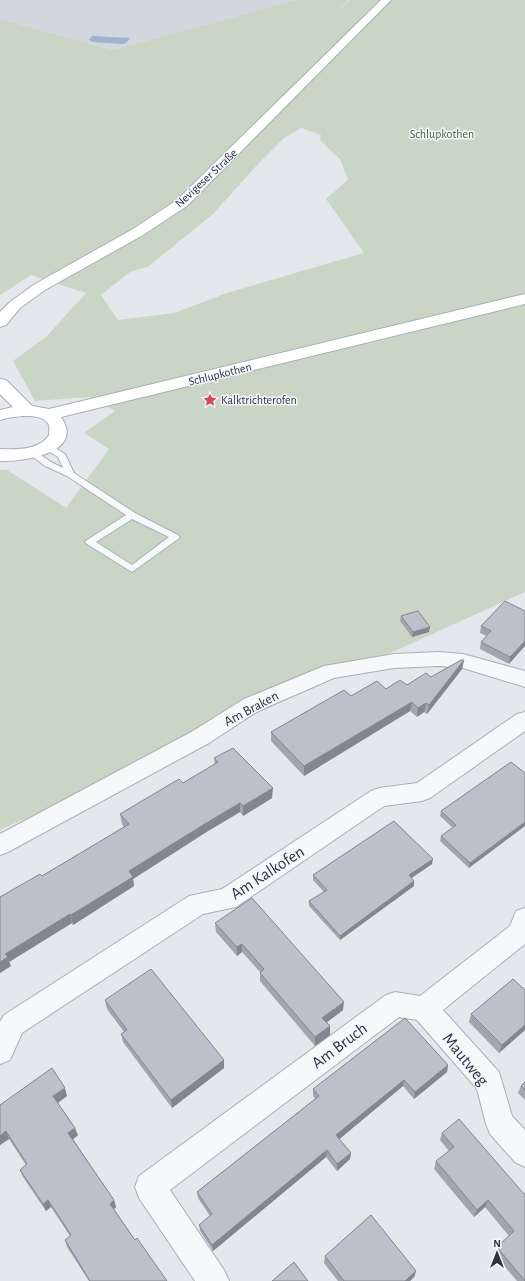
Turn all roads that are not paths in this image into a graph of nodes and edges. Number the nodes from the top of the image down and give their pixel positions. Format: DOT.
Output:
graph roads {
  1 [pos="386,0"];
  2 [pos="525,299"];
  3 [pos="0,322"];
  4 [pos="0,384"];
  5 [pos="24,408"];
  6 [pos="0,415"];
  7 [pos="53,421"];
  8 [pos="40,450"];
  9 [pos="0,455"];
  10 [pos="70,474"];
  11 [pos="132,515"];
  12 [pos="525,679"];
  13 [pos="525,720"];
  14 [pos="0,845"];
  15 [pos="525,919"];
  16 [pos="424,1009"];
  17 [pos="0,1051"];
  18 [pos="525,1152"];
  19 [pos="213,1281"];
  1 -- 3 [label="main road, Nevigeser Straße"];
  2 -- 7 [label="main road, Schlupkothen"];
  4 -- 5 [label="main road"];
  5 -- 6 [label="main road"];
  5 -- 7 [label="main road"];
  7 -- 8 [label="main road"];
  8 -- 9 [label="main road"];
  8 -- 10 [label="lane"];
  8 -- 10 [label="lane"];
  10 -- 11 [label="lane"];
  11 -- 11 [label="lane"];
  12 -- 14 [label="street, Am Braken"];
  13 -- 17 [label="street, Am Kalkofen"];
  15 -- 16 [label="street"];
  16 -- 18 [label="street, Mautweg"];
  16 -- 19 [label="street, Am Bruch"];
}
